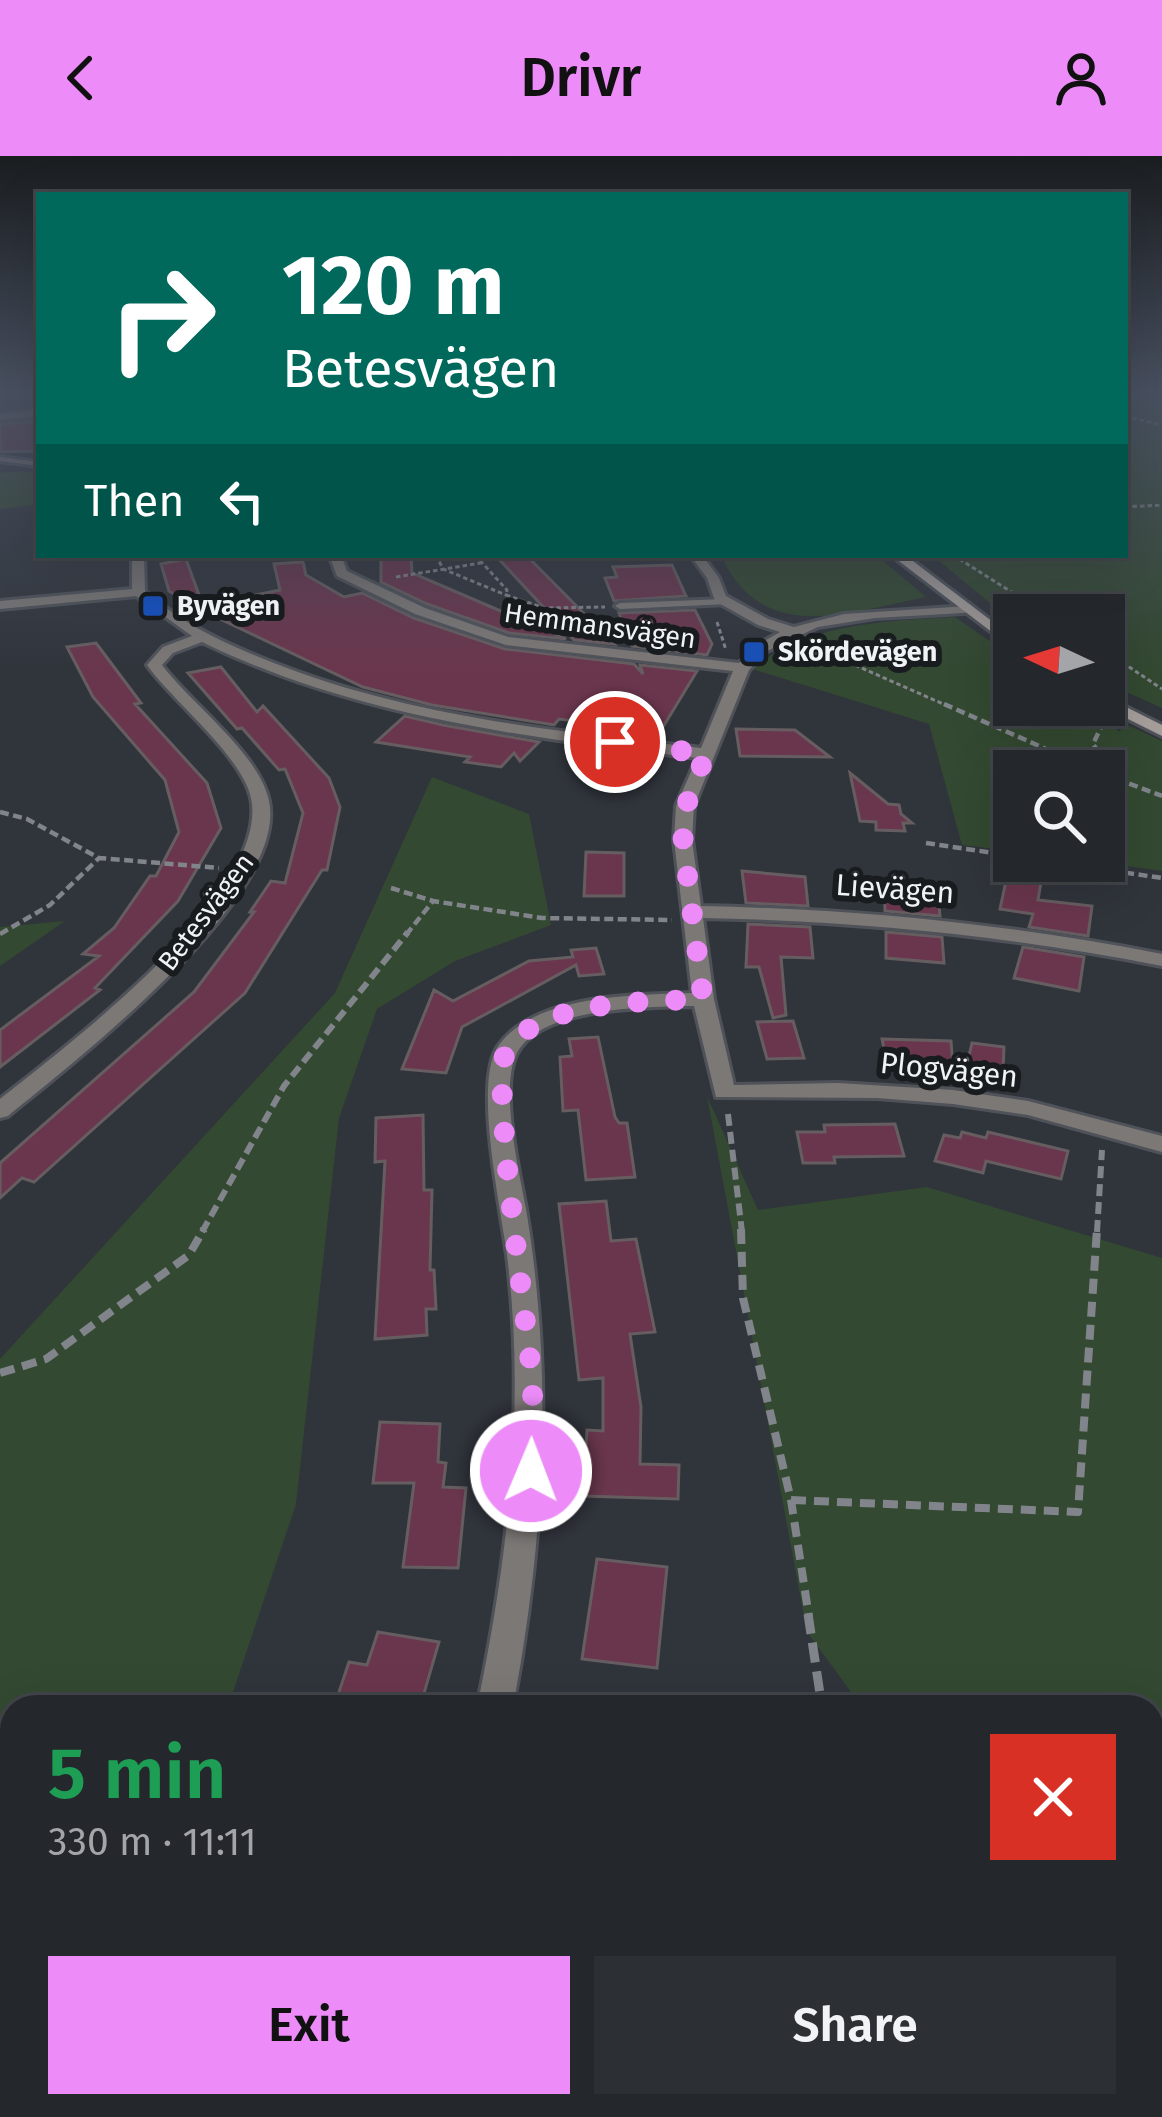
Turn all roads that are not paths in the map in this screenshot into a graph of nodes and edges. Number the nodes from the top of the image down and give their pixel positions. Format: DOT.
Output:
graph roads {
  1 [pos="138,558"];
  2 [pos="336,558"];
  3 [pos="698,558"];
  4 [pos="901,558"];
  5 [pos="139,592"];
  6 [pos="725,602"];
  7 [pos="0,604"];
  8 [pos="620,606"];
  9 [pos="963,609"];
  10 [pos="993,630"];
  11 [pos="788,633"];
  12 [pos="203,637"];
  13 [pos="742,668"];
  14 [pos="1125,712"];
  15 [pos="1162,731"];
  16 [pos="706,754"];
  17 [pos="693,916"];
  18 [pos="1162,961"];
  19 [pos="703,999"];
  20 [pos="0,1111"];
  21 [pos="1162,1144"];
  22 [pos="497,1695"];
  1 -- 5 [label="street"];
  2 -- 13 [label="street, Hemmansvägen"];
  3 -- 6 [label="street"];
  4 -- 9 [label="main road"];
  5 -- 7 [label="street"];
  5 -- 12 [label="street"];
  6 -- 8 [label="lane"];
  6 -- 11 [label="street"];
  9 -- 10 [label="main road"];
  9 -- 11 [label="street"];
  11 -- 13 [label="street"];
  12 -- 16 [label="street"];
  12 -- 20 [label="street, Betesvägen"];
  13 -- 16 [label="street"];
  14 -- 15 [label="main road"];
  16 -- 17 [label="street"];
  17 -- 18 [label="street, Lievägen"];
  17 -- 19 [label="street"];
  19 -- 21 [label="street, Plogvägen"];
  19 -- 22 [label="street"];
}
